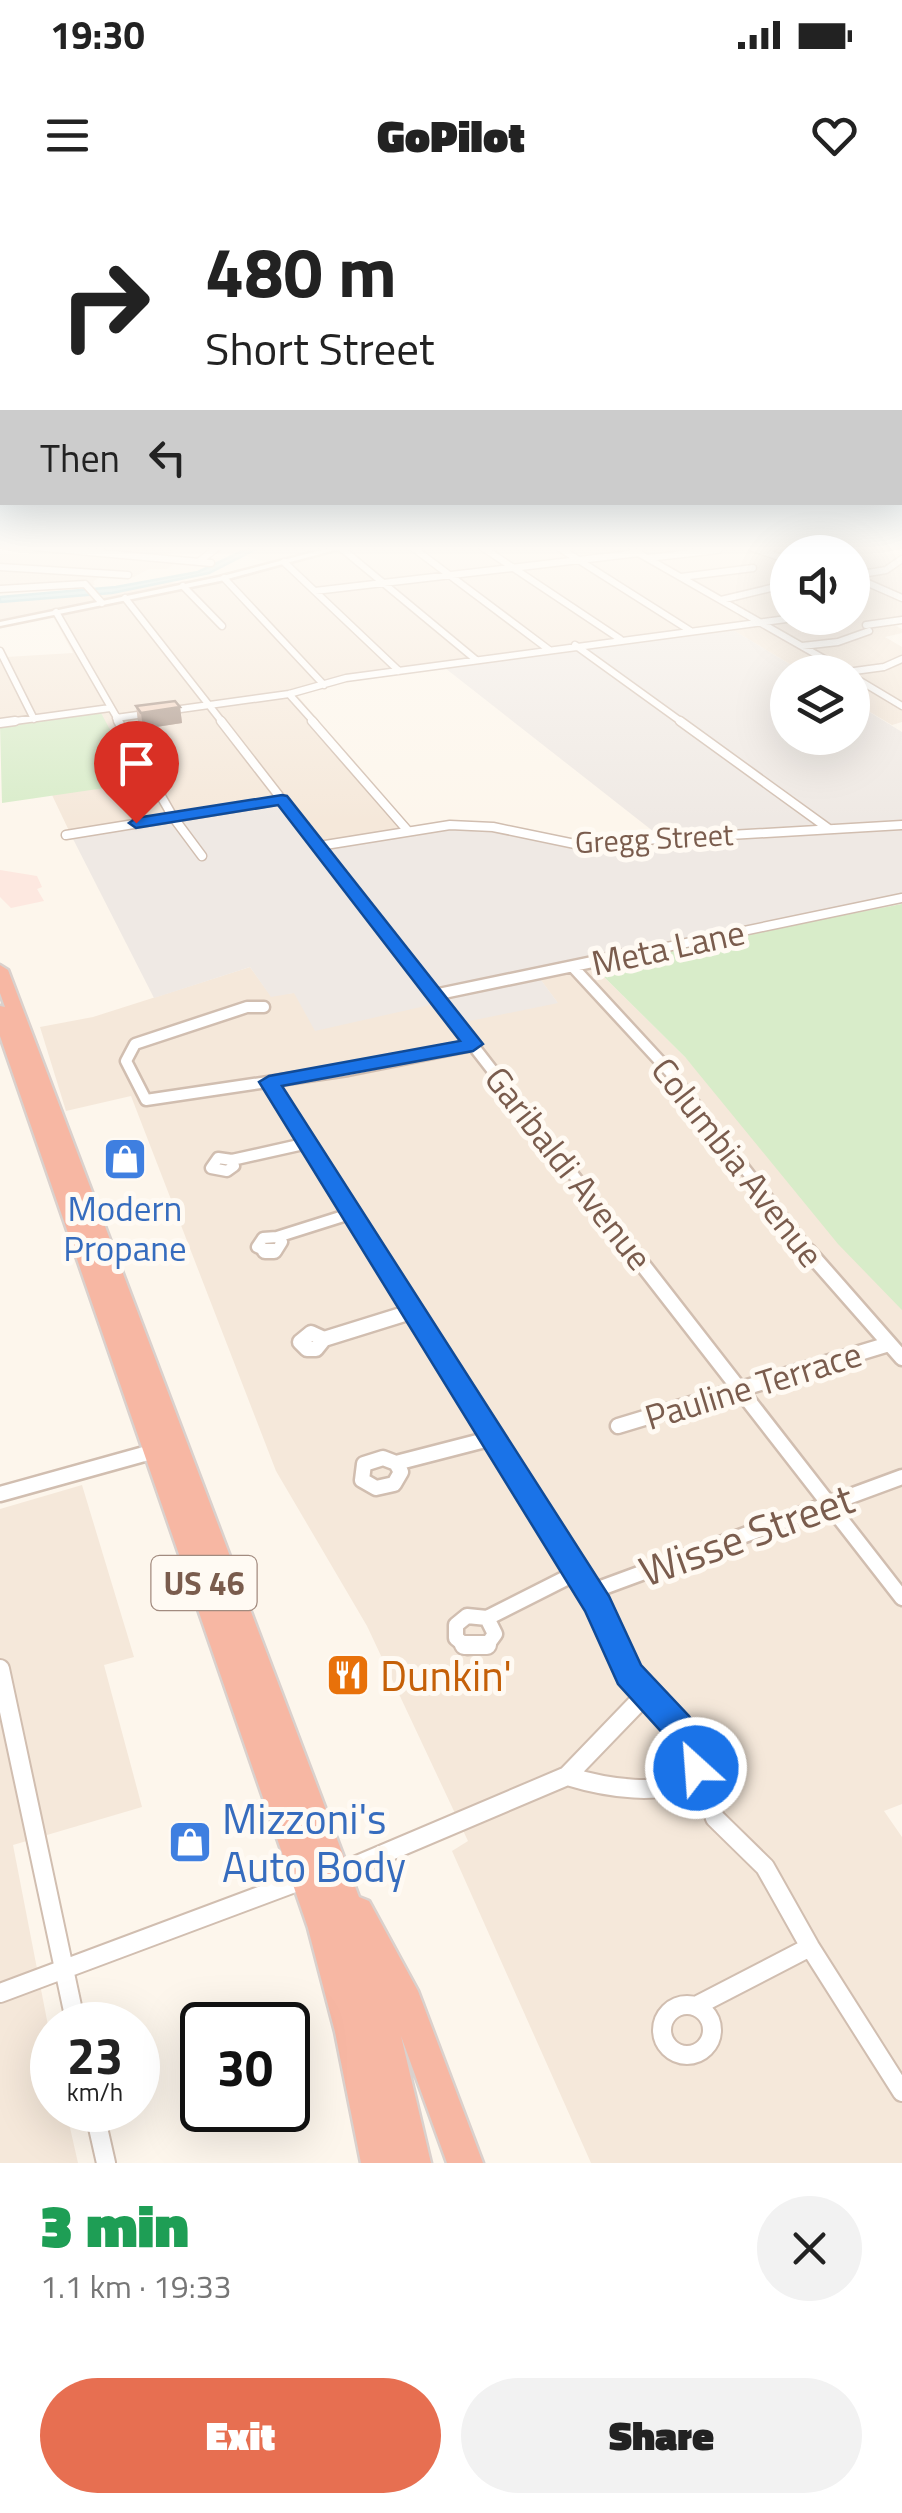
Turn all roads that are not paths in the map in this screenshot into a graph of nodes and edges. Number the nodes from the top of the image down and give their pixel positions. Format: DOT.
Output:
graph roads {
  1 [pos="71,639"];
  2 [pos="157,639"];
  3 [pos="281,639"];
  4 [pos="366,639"];
  5 [pos="450,639"];
  6 [pos="534,639"];
  7 [pos="620,639"];
  8 [pos="623,639"];
  9 [pos="789,639"];
  10 [pos="845,639"];
  11 [pos="574,646"];
  12 [pos="802,646"];
  13 [pos="548,649"];
  14 [pos="0,651"];
  15 [pos="817,655"];
  16 [pos="475,659"];
  17 [pos="902,659"];
  18 [pos="870,669"];
  19 [pos="400,671"];
  20 [pos="324,685"];
  21 [pos="870,686"];
  22 [pos="289,694"];
  23 [pos="902,696"];
  24 [pos="889,698"];
  25 [pos="210,705"];
  26 [pos="902,706"];
  27 [pos="110,708"];
  28 [pos="116,718"];
  29 [pos="34,719"];
  30 [pos="0,723"];
  31 [pos="282,800"];
  32 [pos="173,817"];
  33 [pos="902,825"];
  34 [pos="830,828"];
  35 [pos="408,830"];
  36 [pos="66,835"];
  37 [pos="319,846"];
  38 [pos="202,856"];
  39 [pos="902,898"];
  40 [pos="573,967"];
  41 [pos="0,970"];
  42 [pos="434,995"];
  43 [pos="264,1007"];
  44 [pos="3,1028"];
  45 [pos="473,1044"];
  46 [pos="269,1082"];
  47 [pos="308,1144"];
  48 [pos="232,1160"];
  49 [pos="352,1213"];
  50 [pos="277,1237"];
  51 [pos="414,1312"];
  52 [pos="324,1338"];
  53 [pos="889,1344"];
  54 [pos="902,1358"];
  55 [pos="741,1389"];
  56 [pos="618,1426"];
  57 [pos="493,1438"];
  58 [pos="157,1450"];
  59 [pos="396,1463"];
  60 [pos="902,1477"];
  61 [pos="0,1494"];
  62 [pos="827,1502"];
  63 [pos="578,1572"];
  64 [pos="590,1592"];
  65 [pos="902,1598"];
  66 [pos="487,1618"];
  67 [pos="0,1669"];
  68 [pos="646,1694"];
  69 [pos="568,1776"];
  70 [pos="701,1781"];
  71 [pos="322,1876"];
  72 [pos="810,1947"];
  73 [pos="63,1968"];
  74 [pos="0,1993"];
  75 [pos="71,2002"];
  76 [pos="696,2006"];
  77 [pos="902,2092"];
  78 [pos="99,2132"];
  79 [pos="106,2163"];
  80 [pos="379,2163"];
  81 [pos="413,2163"];
  82 [pos="465,2163"];
  1 -- 27 [label="street"];
  2 -- 25 [label="street, Garibaldi Avenue"];
  3 -- 20 [label="street"];
  4 -- 19 [label="street"];
  5 -- 16 [label="street"];
  6 -- 13 [label="street"];
  7 -- 8 [label="street"];
  7 -- 11 [label="street"];
  9 -- 12 [label="street"];
  10 -- 12 [label="street"];
  11 -- 13 [label="street"];
  11 -- 34 [label="street"];
  12 -- 15 [label="street"];
  13 -- 16 [label="street"];
  14 -- 29 [label="street"];
  16 -- 19 [label="street"];
  17 -- 18 [label="street"];
  19 -- 20 [label="street"];
  20 -- 22 [label="street"];
  21 -- 24 [label="street"];
  22 -- 25 [label="street"];
  22 -- 35 [label="street"];
  23 -- 24 [label="street"];
  24 -- 26 [label="street"];
  25 -- 28 [label="street"];
  25 -- 31 [label="street, Garibaldi Avenue"];
  27 -- 28 [label="street"];
  27 -- 29 [label="street"];
  28 -- 32 [label="street"];
  29 -- 30 [label="street"];
  31 -- 32 [label="street"];
  31 -- 37 [label="street, Garibaldi Avenue"];
  32 -- 36 [label="street"];
  32 -- 38 [label="street"];
  33 -- 34 [label="street, Gregg Street"];
  34 -- 35 [label="street, Gregg Street"];
  35 -- 37 [label="street, Gregg Street"];
  37 -- 42 [label="street, Garibaldi Avenue"];
  39 -- 40 [label="street, Meta Lane"];
  40 -- 42 [label="street, Meta Lane"];
  40 -- 53 [label="street, Columbia Avenue"];
  41 -- 71 [label="highway, US 46"];
  42 -- 45 [label="street, Garibaldi Avenue"];
  43 -- 46 [label="street"];
  44 -- 58 [label="highway, US 46"];
  45 -- 46 [label="street"];
  45 -- 55 [label="street, Garibaldi Avenue"];
  46 -- 47 [label="street"];
  47 -- 48 [label="street"];
  47 -- 49 [label="street"];
  49 -- 50 [label="street"];
  49 -- 51 [label="street"];
  51 -- 52 [label="street"];
  51 -- 57 [label="street"];
  53 -- 54 [label="street, Columbia Avenue"];
  53 -- 55 [label="street, Pauline Terrace"];
  55 -- 56 [label="street, Pauline Terrace"];
  55 -- 62 [label="street, Garibaldi Avenue"];
  57 -- 59 [label="street"];
  57 -- 63 [label="street"];
  58 -- 61 [label="street"];
  58 -- 71 [label="highway, US 46"];
  60 -- 62 [label="street, Wisse Street"];
  62 -- 64 [label="street, Wisse Street"];
  62 -- 65 [label="street, Garibaldi Avenue"];
  63 -- 64 [label="street"];
  63 -- 66 [label="street"];
  64 -- 68 [label="street"];
  67 -- 73 [label="street"];
  68 -- 69 [label="street"];
  68 -- 70 [label="street"];
  69 -- 70 [label="street"];
  69 -- 71 [label="street"];
  70 -- 72 [label="street"];
  71 -- 73 [label="street"];
  71 -- 80 [label="highway, US 46"];
  71 -- 81 [label="highway, US 46"];
  71 -- 82 [label="highway"];
  72 -- 76 [label="street"];
  72 -- 77 [label="street"];
  73 -- 74 [label="street"];
  73 -- 75 [label="street"];
  78 -- 79 [label="street"];
}
